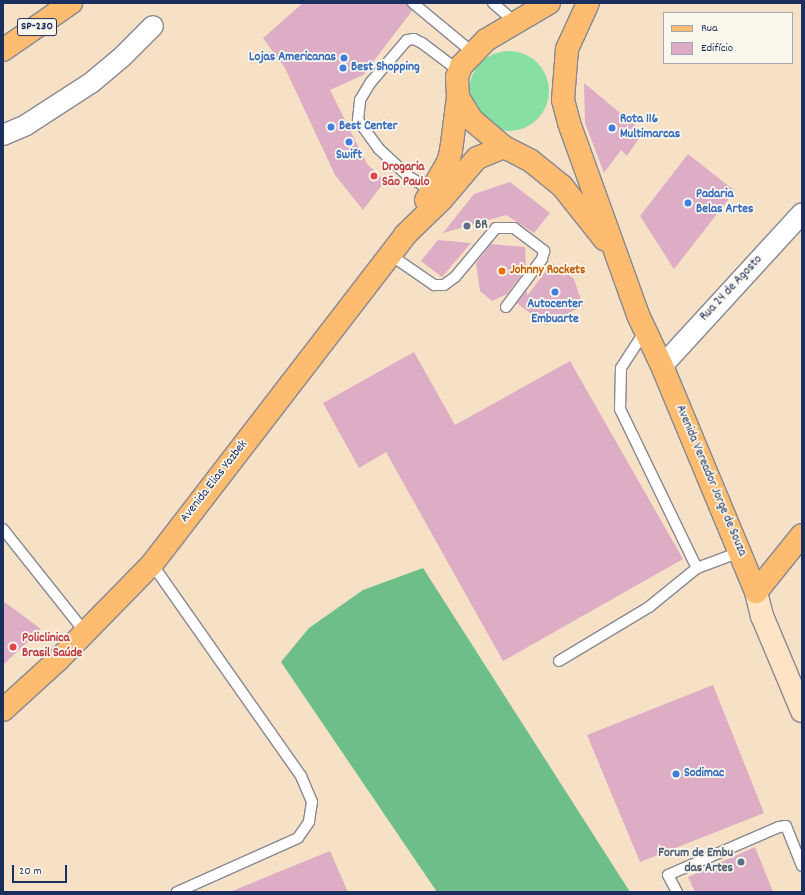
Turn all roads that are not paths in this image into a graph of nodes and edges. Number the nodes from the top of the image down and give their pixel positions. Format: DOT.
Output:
graph roads {
  1 [pos="71,3"];
  2 [pos="413,3"];
  3 [pos="493,3"];
  4 [pos="549,3"];
  5 [pos="588,3"];
  6 [pos="515,22"];
  7 [pos="153,26"];
  8 [pos="3,50"];
  9 [pos="472,52"];
  10 [pos="459,71"];
  11 [pos="458,97"];
  12 [pos="3,135"];
  13 [pos="504,147"];
  14 [pos="431,190"];
  15 [pos="802,213"];
  16 [pos="405,235"];
  17 [pos="615,253"];
  18 [pos="389,254"];
  19 [pos="506,307"];
  20 [pos="645,331"];
  21 [pos="662,366"];
  22 [pos="3,529"];
  23 [pos="802,536"];
  24 [pos="740,552"];
  25 [pos="786,555"];
  26 [pos="152,564"];
  27 [pos="697,568"];
  28 [pos="756,592"];
  29 [pos="85,632"];
  30 [pos="559,661"];
  31 [pos="3,710"];
  32 [pos="802,711"];
  33 [pos="802,866"];
  34 [pos="177,892"];
  35 [pos="677,892"];
  1 -- 8 [label="main road, SP-230"];
  2 -- 9 [label="lane"];
  3 -- 6 [label="lane"];
  4 -- 6 [label="main road, Avenida Elias Yazbek"];
  5 -- 17 [label="main road, Avenida Vereador Jorge de Souza"];
  6 -- 9 [label="main road, Avenida Elias Yazbek"];
  7 -- 12 [label="street"];
  9 -- 10 [label="main road, Avenida Elias Yazbek"];
  10 -- 11 [label="main road, Avenida Elias Yazbek"];
  10 -- 14 [label="lane"];
  11 -- 13 [label="main road, Avenida Vereador Jorge de Souza"];
  11 -- 14 [label="main road, Avenida Elias Yazbek"];
  13 -- 16 [label="main road, Avenida Elias Yazbek"];
  13 -- 17 [label="main road, Avenida Vereador Jorge de Souza"];
  14 -- 16 [label="main road, Avenida Elias Yazbek"];
  15 -- 21 [label="street, Rua 24 de Agosto"];
  16 -- 18 [label="main road, Avenida Elias Yazbek"];
  17 -- 20 [label="main road, Avenida Vereador Jorge de Souza"];
  18 -- 19 [label="lane"];
  18 -- 26 [label="main road, Avenida Elias Yazbek"];
  20 -- 21 [label="main road, Avenida Vereador Jorge de Souza"];
  20 -- 27 [label="lane"];
  21 -- 24 [label="main road, Avenida Vereador Jorge de Souza"];
  22 -- 29 [label="lane"];
  23 -- 25 [label="main road"];
  24 -- 25 [label="main road"];
  24 -- 27 [label="lane"];
  24 -- 28 [label="main road, Avenida Vereador Jorge de Souza"];
  25 -- 28 [label="main road"];
  26 -- 29 [label="main road, Avenida Elias Yazbek"];
  26 -- 34 [label="lane"];
  27 -- 30 [label="lane"];
  28 -- 32 [label="main road, Avenida Vereador Jorge de Souza"];
  29 -- 31 [label="main road, Avenida Elias Yazbek"];
  33 -- 35 [label="lane"];
}
